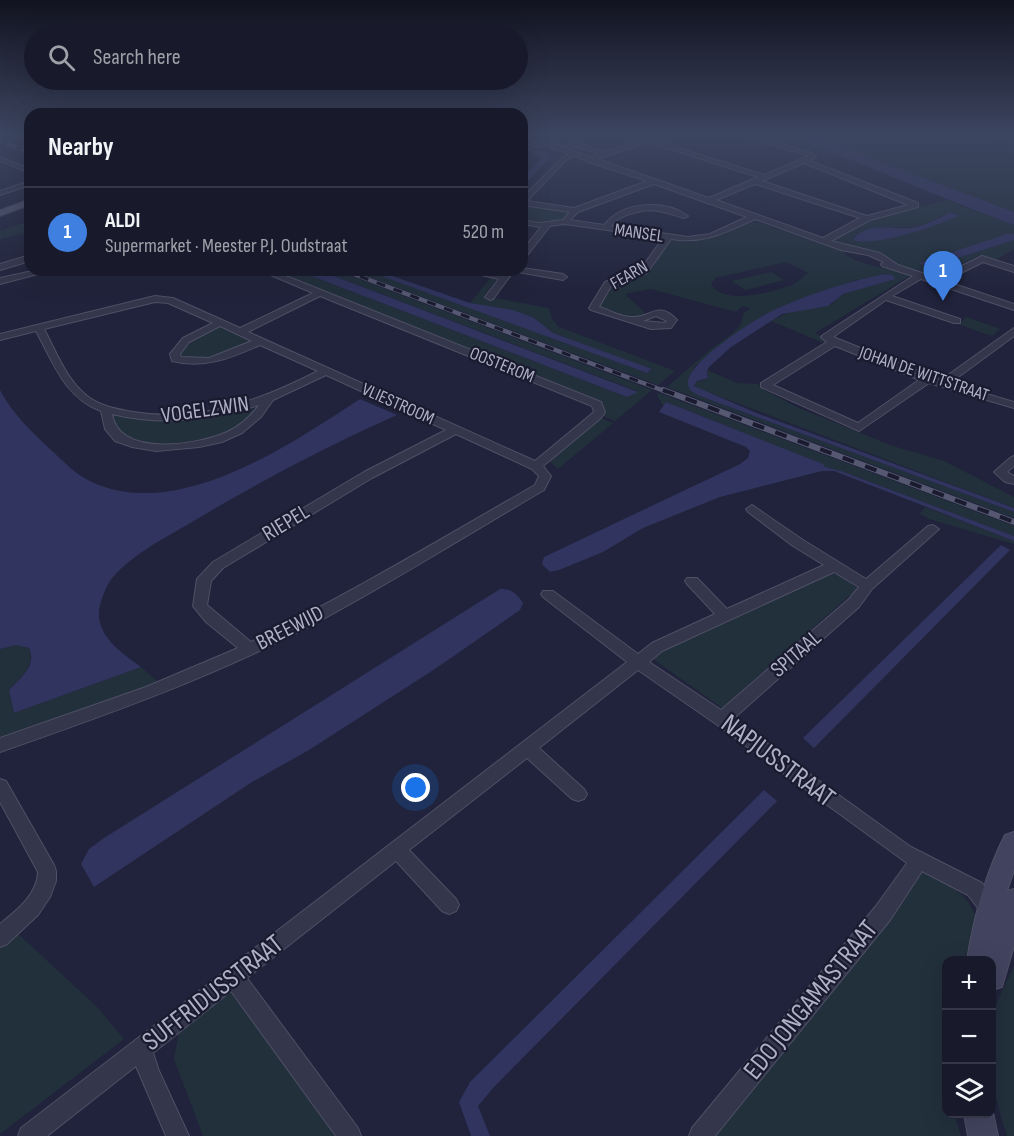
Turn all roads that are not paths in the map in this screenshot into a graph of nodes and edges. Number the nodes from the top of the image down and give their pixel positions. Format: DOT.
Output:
graph roads {
  1 [pos="21,186"];
  2 [pos="640,186"];
  3 [pos="663,186"];
  4 [pos="742,186"];
  5 [pos="769,186"];
  6 [pos="869,186"];
  7 [pos="0,193"];
  8 [pos="708,201"];
  9 [pos="24,204"];
  10 [pos="528,204"];
  11 [pos="575,210"];
  12 [pos="0,213"];
  13 [pos="684,216"];
  14 [pos="753,217"];
  15 [pos="867,218"];
  16 [pos="528,222"];
  17 [pos="565,222"];
  18 [pos="548,224"];
  19 [pos="606,228"];
  20 [pos="668,237"];
  21 [pos="824,241"];
  22 [pos="528,249"];
  23 [pos="24,260"];
  24 [pos="0,267"];
  25 [pos="1014,269"];
  26 [pos="528,271"];
  27 [pos="921,275"];
  28 [pos="24,276"];
  29 [pos="278,276"];
  30 [pos="506,276"];
  31 [pos="563,277"];
  32 [pos="0,281"];
  33 [pos="938,281"];
  34 [pos="320,293"];
  35 [pos="490,297"];
  36 [pos="885,297"];
  37 [pos="1014,307"];
  38 [pos="634,321"];
  39 [pos="957,321"];
  40 [pos="220,323"];
  41 [pos="39,328"];
  42 [pos="1014,331"];
  43 [pos="240,332"];
  44 [pos="0,338"];
  45 [pos="260,340"];
  46 [pos="834,342"];
  47 [pos="326,371"];
  48 [pos="927,379"];
  49 [pos="943,383"];
  50 [pos="268,399"];
  51 [pos="1014,405"];
  52 [pos="106,410"];
  53 [pos="455,430"];
  54 [pos="1014,460"];
  55 [pos="536,466"];
  56 [pos="1014,480"];
  57 [pos="752,509"];
  58 [pos="933,529"];
  59 [pos="834,566"];
  60 [pos="692,581"];
  61 [pos="867,586"];
  62 [pos="548,594"];
  63 [pos="725,616"];
  64 [pos="249,649"];
  65 [pos="638,662"];
  66 [pos="723,719"];
  67 [pos="0,745"];
  68 [pos="526,747"];
  69 [pos="0,786"];
  70 [pos="578,794"];
  71 [pos="1014,843"];
  72 [pos="397,850"];
  73 [pos="918,862"];
  74 [pos="449,905"];
  75 [pos="1004,912"];
  76 [pos="0,937"];
  77 [pos="982,956"];
  78 [pos="996,956"];
  79 [pos="233,976"];
  80 [pos="141,1049"];
  81 [pos="980,1118"];
  82 [pos="29,1136"];
  83 [pos="178,1136"];
  84 [pos="350,1136"];
  85 [pos="700,1136"];
  86 [pos="983,1136"];
  1 -- 7 [label="street"];
  2 -- 11 [label="street"];
  3 -- 8 [label="street"];
  4 -- 8 [label="street"];
  5 -- 15 [label="street"];
  6 -- 15 [label="street"];
  8 -- 14 [label="street"];
  9 -- 12 [label="main road"];
  10 -- 11 [label="street"];
  11 -- 17 [label="street"];
  13 -- 19 [label="street"];
  14 -- 20 [label="street, MANSEL"];
  14 -- 21 [label="street"];
  15 -- 21 [label="street"];
  16 -- 18 [label="street, MANSEL"];
  17 -- 18 [label="street, MANSEL"];
  17 -- 19 [label="street, MANSEL"];
  18 -- 22 [label="street"];
  19 -- 20 [label="street, MANSEL"];
  20 -- 38 [label="street, FEARN"];
  21 -- 27 [label="street"];
  23 -- 24 [label="street"];
  25 -- 33 [label="street"];
  26 -- 31 [label="street"];
  27 -- 33 [label="street"];
  27 -- 36 [label="street"];
  28 -- 32 [label="street"];
  29 -- 34 [label="street, OOSTEROM"];
  30 -- 35 [label="street"];
  33 -- 37 [label="street"];
  34 -- 43 [label="street"];
  34 -- 55 [label="street, OOSTEROM"];
  36 -- 39 [label="street"];
  36 -- 46 [label="street"];
  40 -- 41 [label="street, VLIESTROOM"];
  40 -- 43 [label="street, VLIESTROOM"];
  40 -- 45 [label="street"];
  41 -- 44 [label="street, VLIESTROOM"];
  41 -- 52 [label="street, VOGELZWIN"];
  42 -- 49 [label="street"];
  43 -- 45 [label="street, VLIESTROOM"];
  45 -- 47 [label="street, VLIESTROOM"];
  46 -- 48 [label="street, JOHAN DE WITTSTRAAT"];
  46 -- 48 [label="street"];
  47 -- 50 [label="street, VOGELZWIN"];
  47 -- 53 [label="street, VLIESTROOM"];
  48 -- 49 [label="street, JOHAN DE WITTSTRAAT"];
  49 -- 51 [label="street, JOHAN DE WITTSTRAAT"];
  50 -- 52 [label="street, VOGELZWIN"];
  50 -- 52 [label="street, VOGELZWIN"];
  53 -- 55 [label="street, VLIESTROOM"];
  53 -- 64 [label="street, RIEPEL"];
  54 -- 56 [label="street"];
  55 -- 64 [label="street, BREEWIJD"];
  57 -- 59 [label="street"];
  58 -- 61 [label="street, SPITAAL"];
  59 -- 61 [label="street"];
  59 -- 63 [label="street"];
  60 -- 63 [label="street"];
  61 -- 66 [label="street, SPITAAL"];
  62 -- 65 [label="street, NAPJUSSTRAAT"];
  63 -- 65 [label="street"];
  64 -- 67 [label="street, BREEWIJD"];
  65 -- 66 [label="street, NAPJUSSTRAAT"];
  65 -- 68 [label="street, SUFFRIDUSSTRAAT"];
  66 -- 73 [label="street, NAPJUSSTRAAT"];
  68 -- 70 [label="street"];
  68 -- 72 [label="street, SUFFRIDUSSTRAAT"];
  69 -- 76 [label="street"];
  71 -- 75 [label="main road"];
  72 -- 74 [label="street"];
  72 -- 79 [label="street, SUFFRIDUSSTRAAT"];
  73 -- 75 [label="street, NAPJUSSTRAAT"];
  73 -- 85 [label="street, EDO JONGAMASTRAAT"];
  75 -- 77 [label="main road"];
  75 -- 78 [label="main road"];
  79 -- 80 [label="street, SUFFRIDUSSTRAAT"];
  79 -- 84 [label="street"];
  80 -- 82 [label="street, SUFFRIDUSSTRAAT"];
  80 -- 83 [label="street"];
  81 -- 86 [label="main road"];
}
